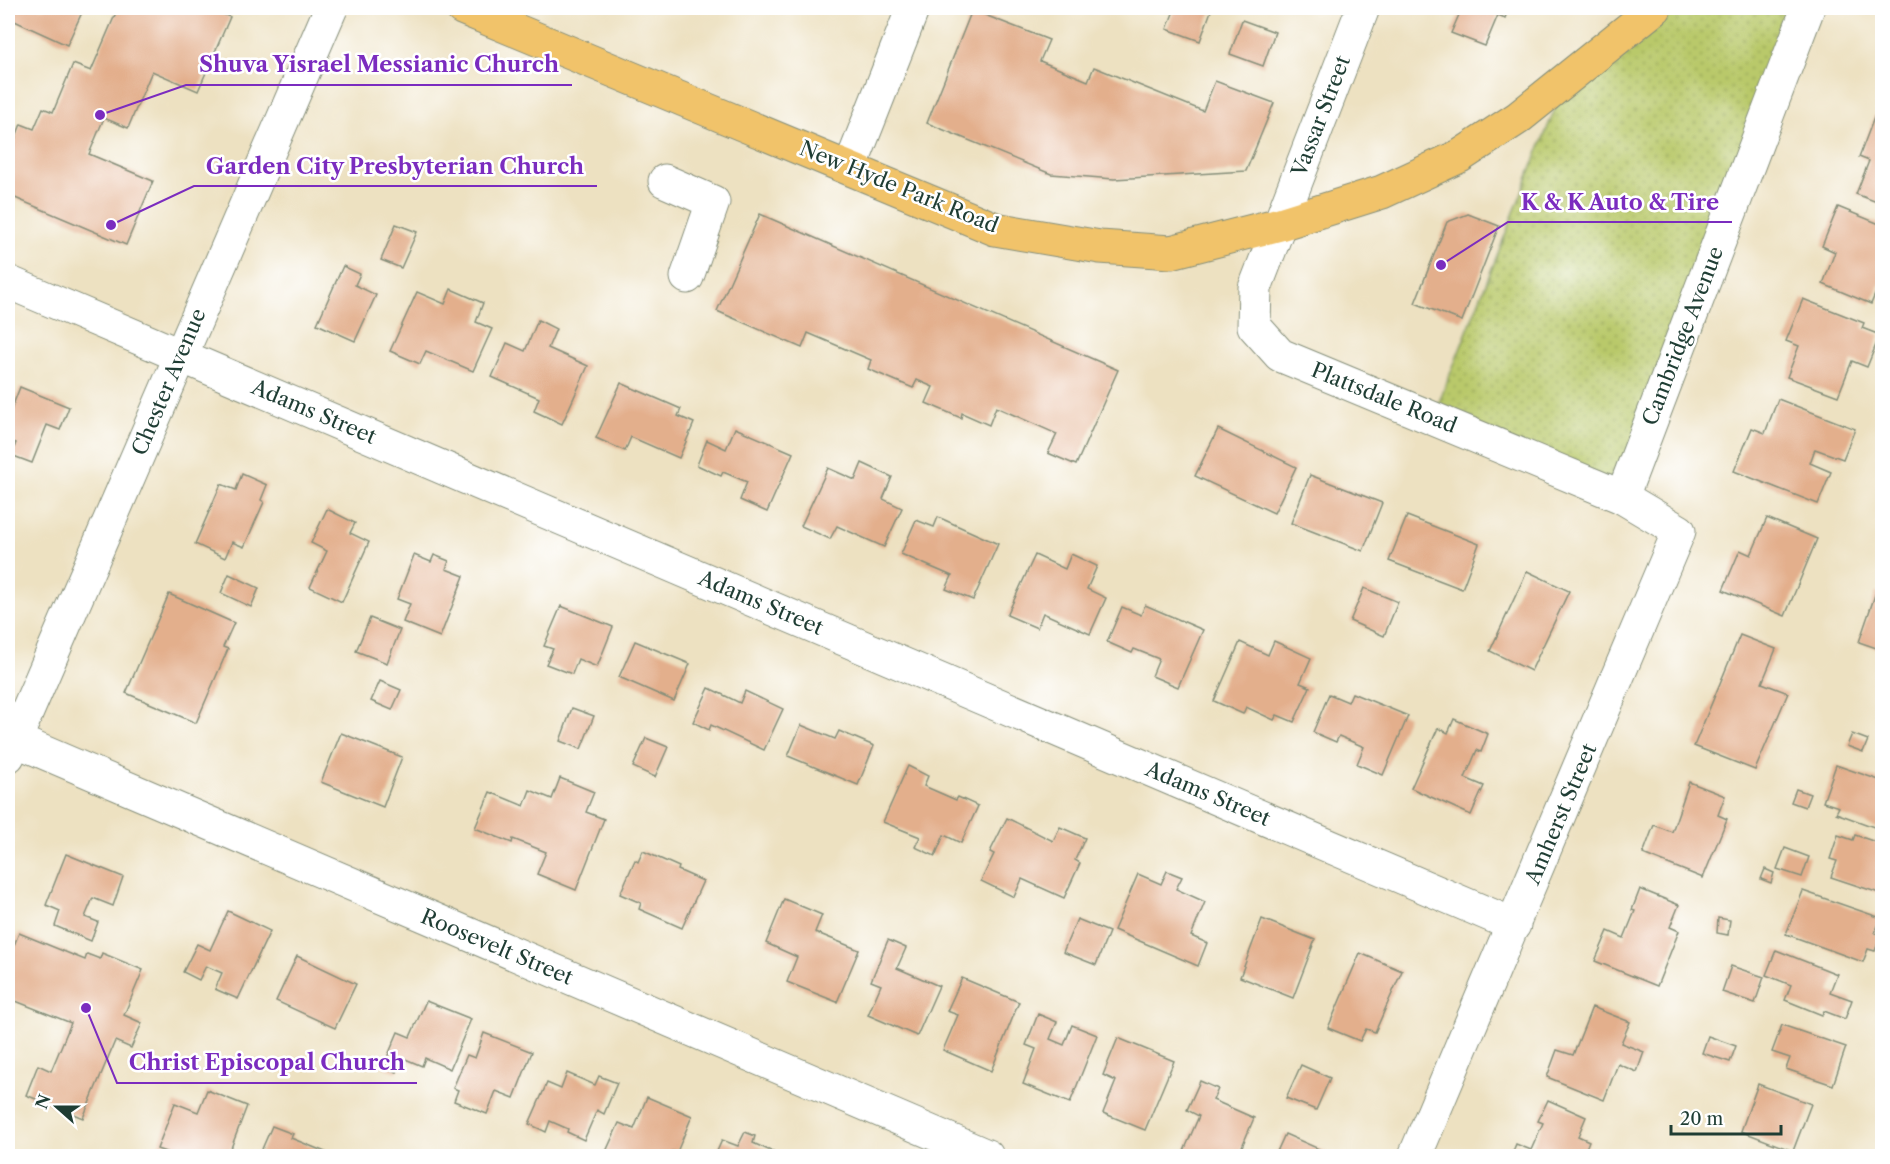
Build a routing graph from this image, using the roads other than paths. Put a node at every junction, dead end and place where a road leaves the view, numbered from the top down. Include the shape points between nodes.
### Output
1 (331, 8) edge
2 (462, 8) edge
3 (913, 8) edge
4 (1363, 8) edge
5 (1655, 8) edge
6 (1808, 8) edge
7 (850, 168) junction
8 (665, 181) dead end
9 (1280, 224) junction
10 (687, 277) dead end
11 (8, 282) edge
12 (180, 355) junction
13 (1622, 497) junction
14 (10, 744) edge
15 (1514, 925) junction
16 (987, 1156) edge
17 (1415, 1156) edge

1 - 12 street, Chester Avenue
2 - 7 main road, New Hyde Park Road
3 - 7 street
4 - 9 street, Vassar Street
5 - 9 main road, New Hyde Park Road via 1518,118 1460,156 1382,192
6 - 13 street, Cambridge Avenue
7 - 9 main road, New Hyde Park Road via 995,229 1100,248 1171,252
8 - 10 street via 713,202
9 - 13 street, Plattsdale Road via 1255,288 1254,326 1280,355
11 - 12 street, Adams Street
12 - 14 street, Chester Avenue
12 - 15 street, Adams Street
13 - 15 street, Amherst Street via 1679,531
14 - 16 street, Roosevelt Street
15 - 17 street, Amherst Street

